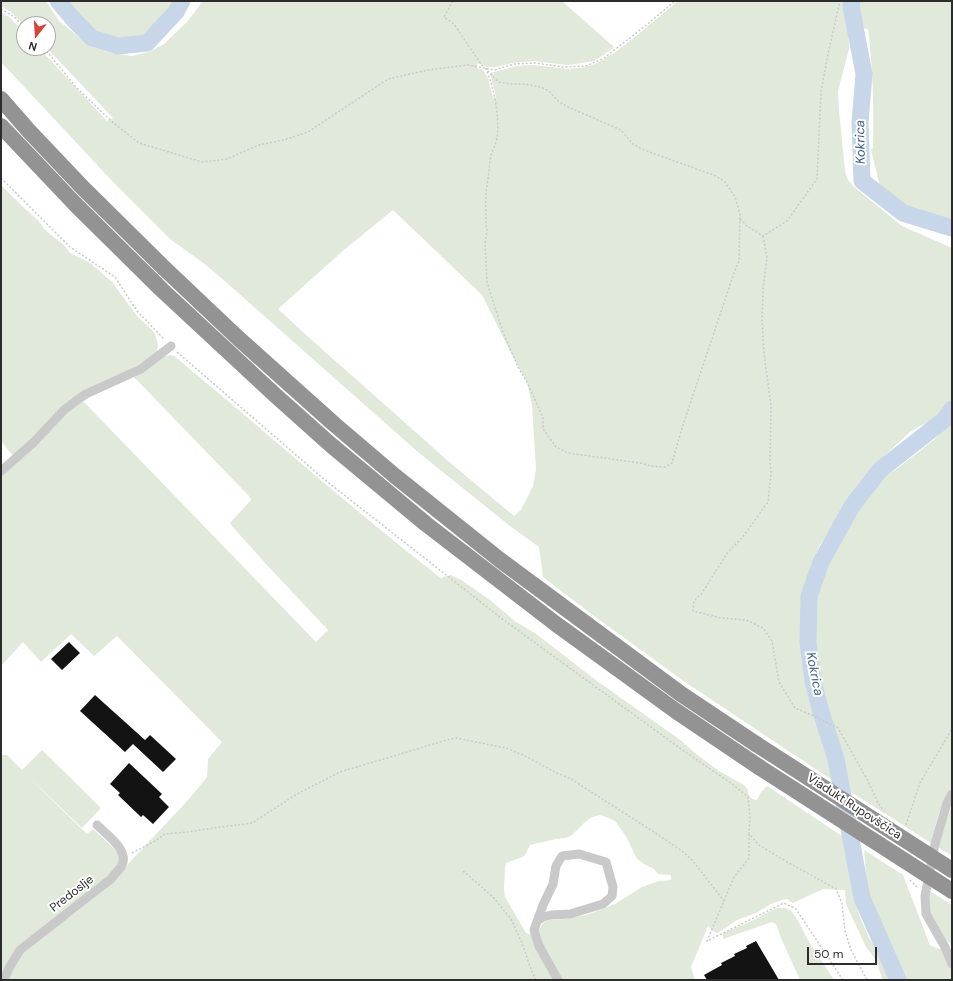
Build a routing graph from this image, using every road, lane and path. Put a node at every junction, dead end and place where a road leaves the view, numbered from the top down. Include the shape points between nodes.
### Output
1 (453, 1) edge
2 (675, 1) edge
3 (840, 1) edge
4 (1, 10) edge
5 (16, 19) edge
6 (51, 56) edge
7 (483, 67) junction
8 (486, 68) junction
9 (1, 100) edge
10 (1, 126) edge
11 (1, 178) edge
12 (740, 219) junction
13 (763, 236) junction
14 (171, 346) junction
15 (1, 471) edge
16 (952, 728) edge
17 (952, 794) edge
18 (888, 816) dead end
19 (97, 826) dead end
20 (904, 829) dead end
21 (749, 834) junction
22 (123, 857) junction
23 (952, 870) edge
24 (463, 871) dead end
25 (910, 879) dead end
26 (952, 891) edge
27 (925, 896) junction
28 (724, 901) junction
29 (537, 921) junction
30 (952, 964) edge
31 (4, 980) edge
32 (536, 980) edge
33 (558, 980) edge
34 (843, 980) edge
35 (867, 980) edge

1 - 7 path via 444,17 454,24
2 - 8 path via 604,58 586,66 564,67 535,63 514,64 495,70
3 - 13 path via 821,91 817,179 787,221
4 - 5 path
6 - 7 path via 76,87 110,120 139,143 202,162 227,158 259,145 308,132 388,79 428,70 468,65
7 - 8 path
8 - 12 path via 498,82 541,87 568,107 622,130 633,144 644,150 716,176 724,181 735,197
8 - 12 path via 496,108 497,129 487,188 487,282 503,332 543,418 544,429 556,447 568,453 651,466 664,467 672,463 739,261
9 - 23 highway, Viadukt Rupovščica, bridge via 83,188 164,268 238,338 395,476 500,560 681,694
10 - 26 highway, Viadukt Rupovščica, bridge via 76,205 257,378 426,524 556,624 676,711
11 - 14 path via 70,247 115,277 137,311
12 - 13 path
13 - 18 path via 767,257 762,320 771,406 771,474 768,502 742,538 728,552 702,594 694,600 694,611 721,618 746,620 763,628 772,641 779,682 795,708 838,728 878,803
14 - 15 street via 141,369 76,400
14 - 21 path via 324,480 501,618 748,797
16 - 20 path via 920,783
17 - 27 street via 935,844
19 - 22 street via 118,845
21 - 28 path via 749,858 734,877
21 - 35 path via 789,864 836,889 842,903 850,950
22 - 28 path via 165,834 252,823 297,794 340,772 456,738 506,748 571,780 682,851
22 - 31 street, Predoslje via 122,866 111,879 20,950
24 - 32 path via 493,898 511,919
25 - 27 path
27 - 30 street via 926,914
28 - 34 path via 707,941 784,903 796,909
29 - 29 street via 543,917 570,914 603,904 612,896 613,887 606,862 579,854 562,856 556,866 553,884
29 - 33 street via 534,930 539,946

